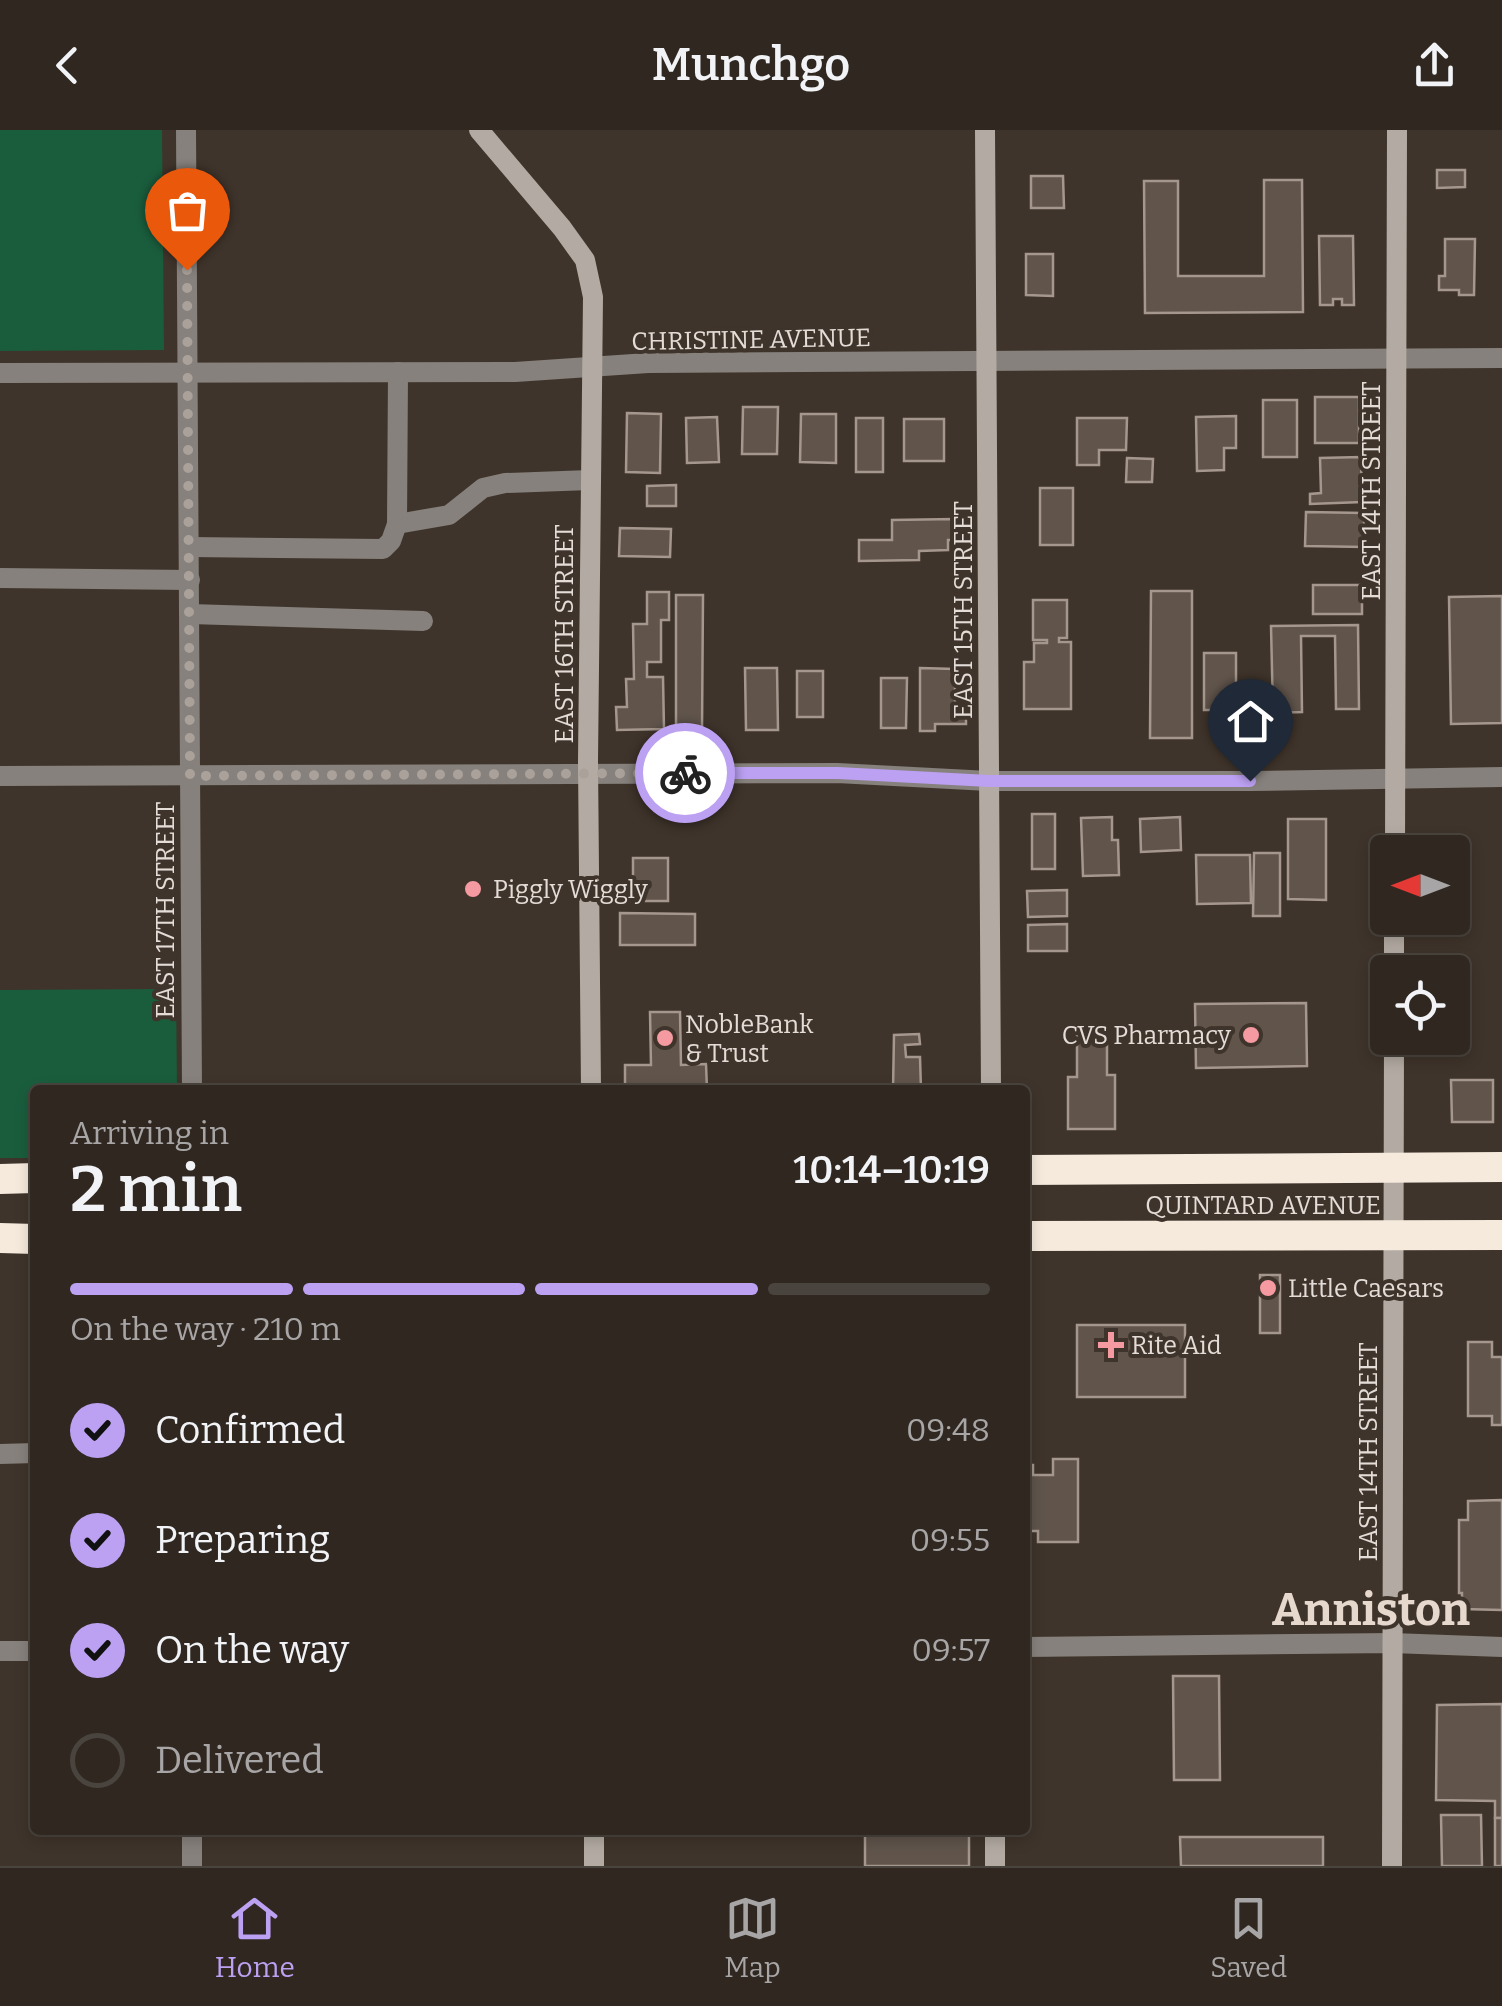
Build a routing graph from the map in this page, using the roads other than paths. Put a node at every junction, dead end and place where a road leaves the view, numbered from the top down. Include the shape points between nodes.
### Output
1 (186, 130) edge
2 (479, 130) edge
3 (985, 130) edge
4 (1397, 130) edge
5 (1502, 358) edge
6 (1396, 359) junction
7 (986, 360) junction
8 (590, 368) junction
9 (398, 372) junction
10 (0, 374) edge
11 (188, 374) junction
12 (590, 480) junction
13 (397, 524) junction
14 (190, 547) junction
15 (0, 578) edge
16 (190, 580) junction
17 (190, 614) junction
18 (423, 622) dead end
19 (588, 773) junction
20 (0, 776) edge
21 (190, 776) junction
22 (1502, 776) edge
23 (1395, 778) junction
24 (989, 781) junction
25 (1394, 835) edge
26 (1394, 1055) edge
27 (192, 1085) edge
28 (591, 1085) edge
29 (991, 1085) edge
30 (1394, 1166) junction
31 (1502, 1166) edge
32 (1030, 1170) edge
33 (0, 1178) edge
34 (30, 1178) edge
35 (1394, 1235) junction
36 (1502, 1235) edge
37 (1030, 1236) edge
38 (0, 1238) edge
39 (30, 1239) edge
40 (0, 1454) edge
41 (30, 1454) edge
42 (1392, 1643) junction
43 (1030, 1646) edge
44 (1502, 1647) edge
45 (0, 1651) edge
46 (30, 1651) edge
47 (192, 1835) edge
48 (594, 1835) edge
49 (995, 1835) edge
50 (192, 1866) edge
51 (594, 1866) edge
52 (996, 1866) edge
53 (1392, 1866) edge

1 - 11 street, EAST 17TH STREET
2 - 8 street, EAST 16TH STREET via 586,260 593,298
3 - 7 street, EAST 15TH STREET
4 - 6 street, EAST 14TH STREET
5 - 6 street, CHRISTINE AVENUE
6 - 7 street, CHRISTINE AVENUE
6 - 23 street, EAST 14TH STREET
7 - 8 street, CHRISTINE AVENUE
7 - 24 street, EAST 15TH STREET
8 - 9 street, CHRISTINE AVENUE
8 - 12 street, EAST 16TH STREET
9 - 11 street, CHRISTINE AVENUE
9 - 13 street
10 - 11 street, CHRISTINE AVENUE
11 - 14 street, EAST 17TH STREET
12 - 13 street via 483,488 449,515
12 - 19 street, EAST 16TH STREET
13 - 14 street via 383,549
14 - 16 street, EAST 17TH STREET
15 - 16 street
16 - 17 street, EAST 17TH STREET
17 - 18 street
17 - 21 street, EAST 17TH STREET
19 - 21 street
19 - 24 street
19 - 28 street, EAST 16TH STREET
20 - 21 street
21 - 27 street, EAST 17TH STREET
22 - 23 street
23 - 24 street
23 - 25 street, EAST 14TH STREET
24 - 29 street, EAST 15TH STREET
26 - 30 street, EAST 14TH STREET
30 - 31 highway, QUINTARD AVENUE
30 - 32 highway, QUINTARD AVENUE
30 - 35 street, EAST 14TH STREET
33 - 34 highway
35 - 36 highway, QUINTARD AVENUE
35 - 37 highway, QUINTARD AVENUE
35 - 42 street, EAST 14TH STREET
38 - 39 highway
40 - 41 street
42 - 43 street
42 - 44 street
42 - 53 street, EAST 14TH STREET
45 - 46 street
47 - 50 street
48 - 51 street
49 - 52 street

